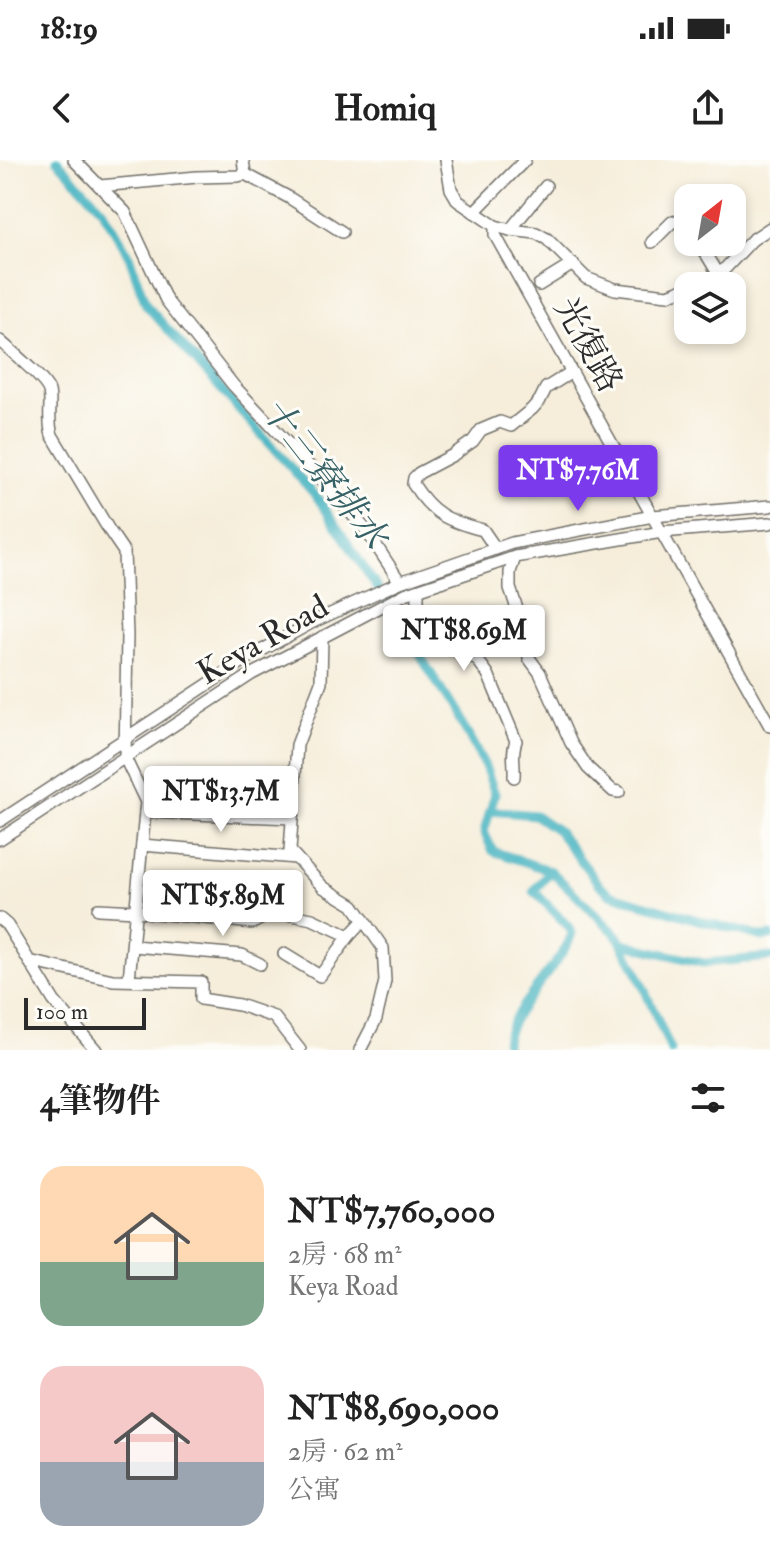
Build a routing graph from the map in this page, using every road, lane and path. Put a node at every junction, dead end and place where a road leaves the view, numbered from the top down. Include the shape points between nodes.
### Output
1 (74, 160) edge
2 (243, 160) edge
3 (446, 160) edge
4 (525, 160) edge
5 (245, 174) junction
6 (100, 186) junction
7 (546, 186) dead end
8 (474, 212) junction
9 (674, 222) edge
10 (495, 226) junction
11 (770, 228) edge
12 (510, 230) junction
13 (342, 232) dead end
14 (652, 242) dead end
15 (573, 264) junction
16 (722, 272) edge
17 (539, 285) dead end
18 (674, 293) edge
19 (0, 341) edge
20 (570, 373) junction
21 (770, 506) edge
22 (653, 516) junction
23 (770, 523) edge
24 (662, 532) junction
25 (496, 549) junction
26 (515, 557) junction
27 (408, 589) junction
28 (322, 637) junction
29 (770, 726) edge
30 (126, 739) junction
31 (125, 758) junction
32 (514, 777) dead end
33 (619, 792) dead end
34 (145, 812) junction
35 (292, 818) junction
36 (0, 821) edge
37 (0, 839) edge
38 (142, 845) junction
39 (296, 858) junction
40 (98, 909) dead end
41 (136, 911) junction
42 (0, 919) edge
43 (364, 920) junction
44 (349, 936) junction
45 (133, 946) junction
46 (284, 954) dead end
47 (29, 961) junction
48 (260, 964) dead end
49 (129, 979) junction
50 (96, 1050) edge
51 (300, 1050) edge
52 (360, 1050) edge

1 - 6 street
2 - 5 street
3 - 8 street via 451,189
4 - 8 street
5 - 6 street
5 - 13 street
6 - 27 street via 125,212 166,300 233,385 366,530
7 - 12 street
8 - 10 street
9 - 14 street
10 - 12 street
10 - 20 street, 光復路 via 495,235
11 - 16 street
12 - 15 street via 536,233
15 - 17 street
15 - 18 street via 586,278 615,289
19 - 30 street via 49,389 52,435 124,552
20 - 22 street, 光復路
20 - 25 street via 546,388 511,426 490,425 414,478 426,505 455,523 483,530
21 - 22 street, Keya Road
22 - 24 street, 光復路
22 - 25 street, Keya Road
23 - 24 street, Keya Road
24 - 26 street, Keya Road
24 - 29 street, 光復路
25 - 27 street, Keya Road
26 - 27 street, Keya Road
26 - 33 street via 510,588 529,658 571,743 588,768
27 - 28 street, Keya Road
27 - 30 street, Keya Road via 375,593 313,622
27 - 32 street via 430,629 464,649 488,674 516,741
28 - 31 street, Keya Road via 252,674
28 - 35 street via 321,682 297,745
30 - 31 street
30 - 36 street, Keya Road
31 - 34 street via 146,802
31 - 37 street, Keya Road
34 - 35 street
34 - 38 street
35 - 39 street via 290,851
38 - 39 street
38 - 41 street
39 - 43 street
40 - 41 street
41 - 44 street via 253,923 277,912 312,919
41 - 45 street
42 - 47 street
43 - 44 street
43 - 52 street via 383,948 385,981 376,1019
44 - 46 street via 320,976
45 - 48 street via 242,955
45 - 49 street
47 - 49 street
47 - 50 street via 54,1001
49 - 51 street via 201,982 201,999 274,1017

